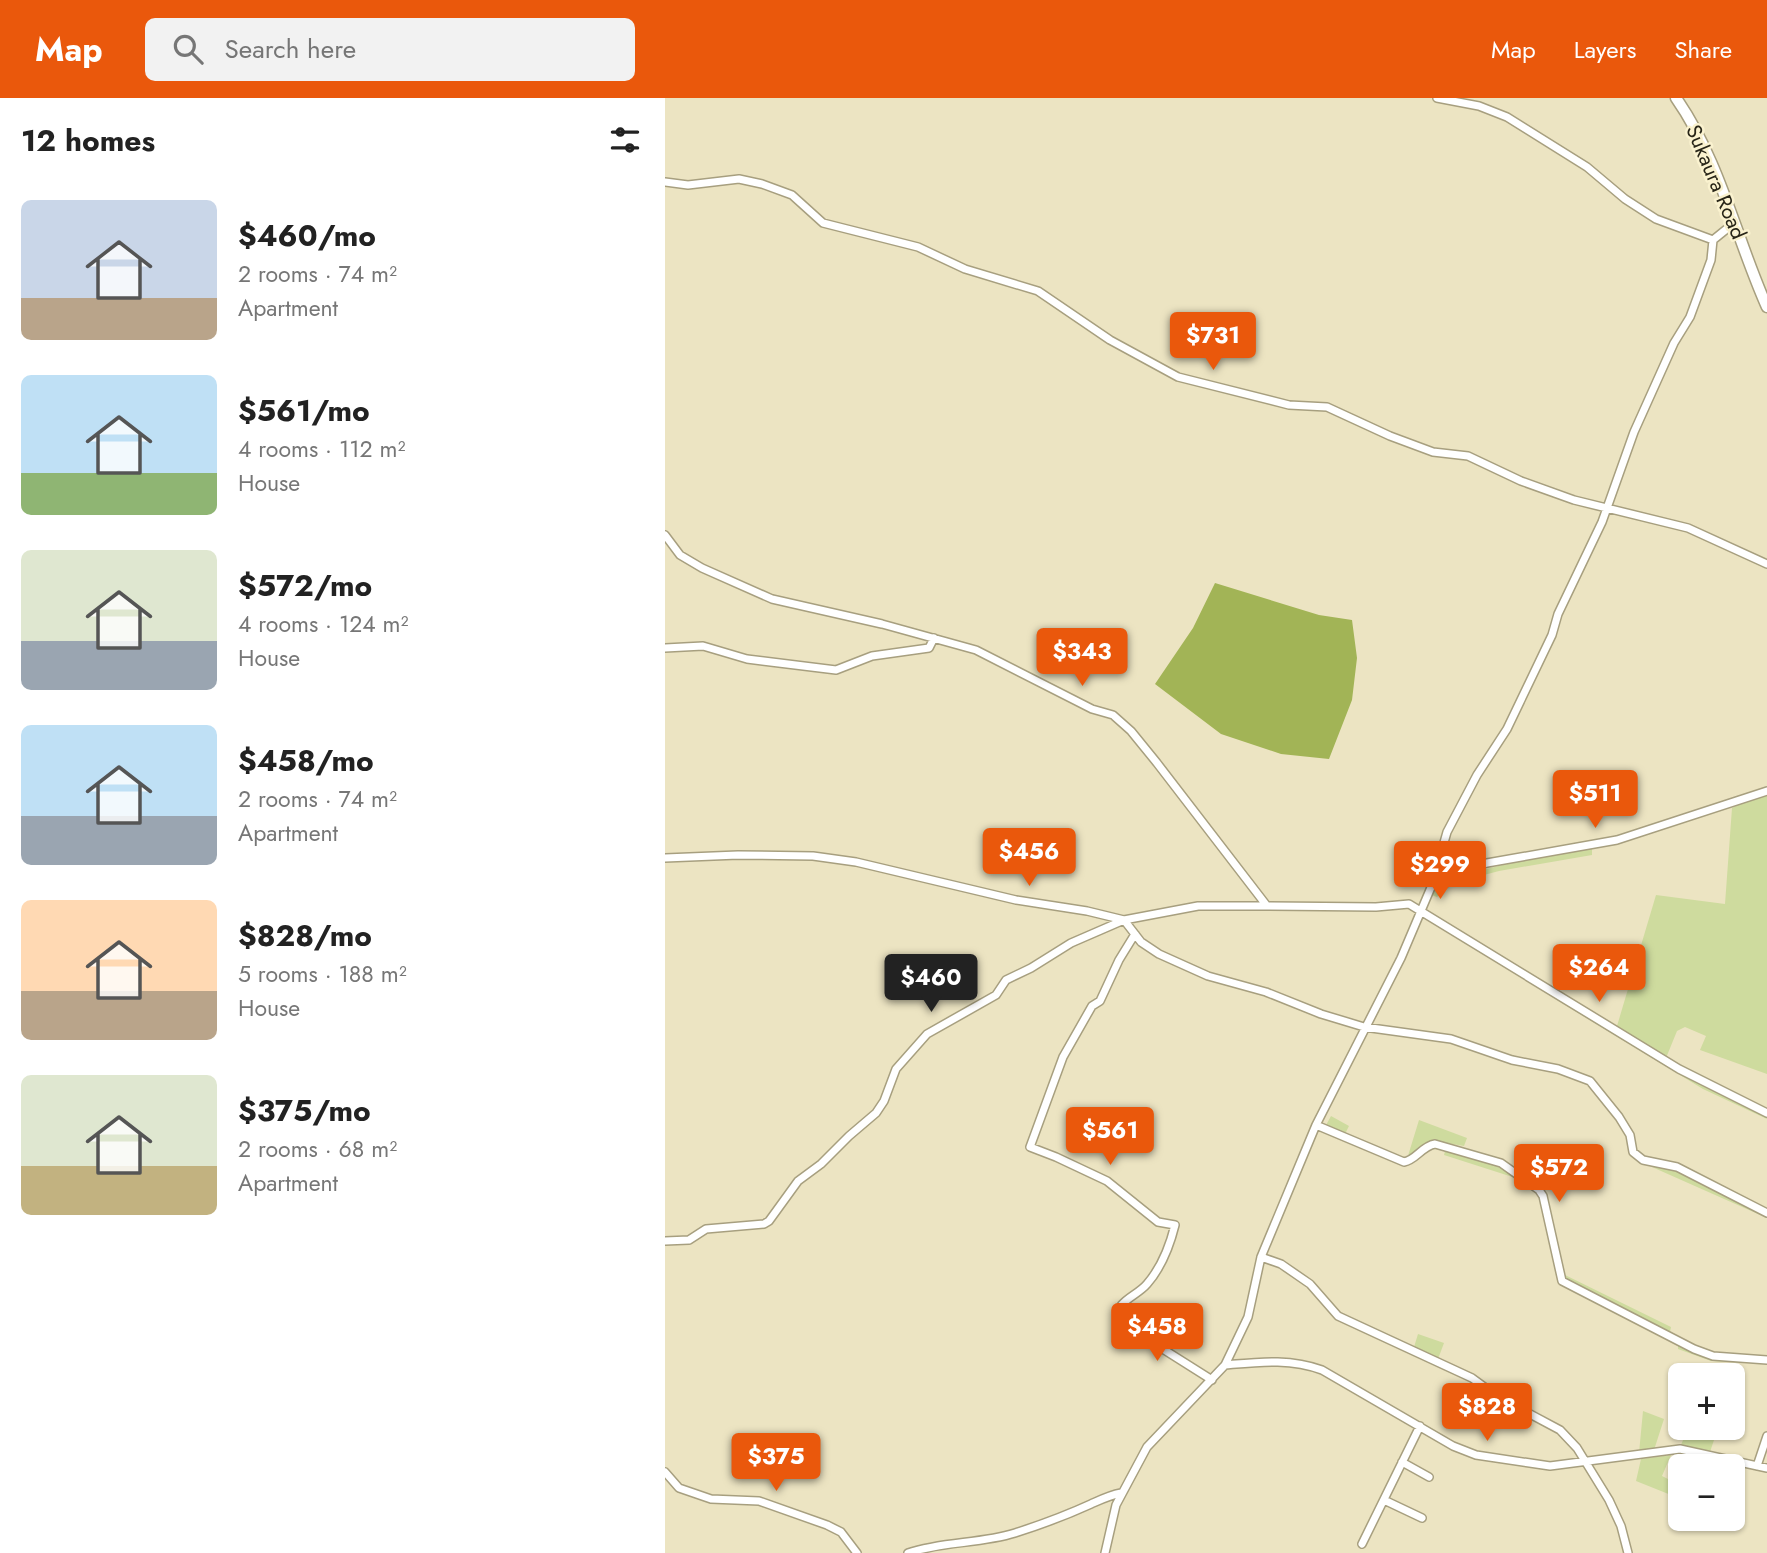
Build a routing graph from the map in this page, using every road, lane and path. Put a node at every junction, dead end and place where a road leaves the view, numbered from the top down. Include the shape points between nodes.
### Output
1 (1437, 98) edge
2 (1676, 98) edge
3 (665, 183) edge
4 (1734, 223) junction
5 (1713, 240) junction
6 (1767, 307) edge
7 (1607, 508) junction
8 (665, 535) edge
9 (1767, 564) edge
10 (934, 638) junction
11 (665, 648) edge
12 (1767, 791) edge
13 (665, 858) edge
14 (1432, 885) junction
15 (1267, 906) junction
16 (1421, 913) junction
17 (1125, 920) junction
18 (1135, 934) junction
19 (1364, 1027) junction
20 (1767, 1113) edge
21 (1316, 1125) junction
22 (1767, 1213) edge
23 (665, 1241) edge
24 (1261, 1257) junction
25 (1767, 1360) edge
26 (1225, 1366) junction
27 (1212, 1380) junction
28 (1420, 1426) junction
29 (1767, 1436) edge
30 (1402, 1462) junction
31 (1585, 1462) junction
32 (1757, 1466) junction
33 (1767, 1468) edge
34 (665, 1472) edge
35 (1429, 1476) dead end
36 (1121, 1493) junction
37 (1384, 1500) junction
38 (1422, 1517) dead end
39 (1362, 1544) dead end
40 (857, 1553) edge
41 (908, 1553) edge
42 (1105, 1553) edge
43 (1628, 1553) edge

1 - 5 street via 1507,117 1587,167 1656,219
2 - 4 street, Sukaura Road via 1693,122
3 - 7 street via 739,179 772,188 792,195 823,223 918,247 965,269 1038,291 1110,340 1178,377 1289,405 1327,407 1433,452 1468,456 1521,481
4 - 5 street
4 - 6 street, Sukaura Road
5 - 7 street via 1711,260 1690,317 1634,432
7 - 9 street via 1688,528
7 - 14 street via 1507,729 1442,842
8 - 10 street via 680,555 772,599
10 - 11 street via 929,648 872,656 836,670 747,659 703,646
10 - 15 street via 976,650 1092,709 1113,715 1157,763
12 - 14 street via 1616,840 1457,871
13 - 17 street via 813,856
14 - 16 street
15 - 16 street via 1409,904
15 - 17 street via 1198,906
16 - 19 street
16 - 20 street via 1679,1069
17 - 18 street
17 - 23 street via 1071,943 1006,980 996,995 980,1006 927,1034 896,1069 876,1113 798,1181 764,1224 706,1229 689,1240
18 - 19 street via 1159,954 1208,976
18 - 27 street via 1063,1058 1030,1147 1107,1181 1158,1222 1175,1225 1160,1263 1147,1284 1128,1298 1117,1320
19 - 21 street
19 - 22 street via 1451,1039 1590,1081 1619,1117 1630,1135 1633,1152 1643,1160 1677,1167
21 - 24 street
21 - 25 street via 1404,1162 1435,1144 1501,1163 1543,1196 1562,1281 1694,1349 1713,1356
24 - 26 street via 1248,1317
24 - 31 street via 1281,1264 1310,1284 1338,1315 1472,1378 1560,1430
26 - 27 street
26 - 28 street via 1275,1361 1307,1364
27 - 36 street via 1147,1447
28 - 30 street
28 - 31 street via 1476,1455 1550,1466
29 - 32 street
30 - 35 street
30 - 37 street
31 - 32 street via 1680,1449
31 - 43 street via 1609,1500
32 - 33 street
34 - 40 street via 680,1488 711,1499 759,1501 827,1525 841,1532
36 - 41 street via 1015,1533
36 - 42 street
37 - 38 street
37 - 39 street

